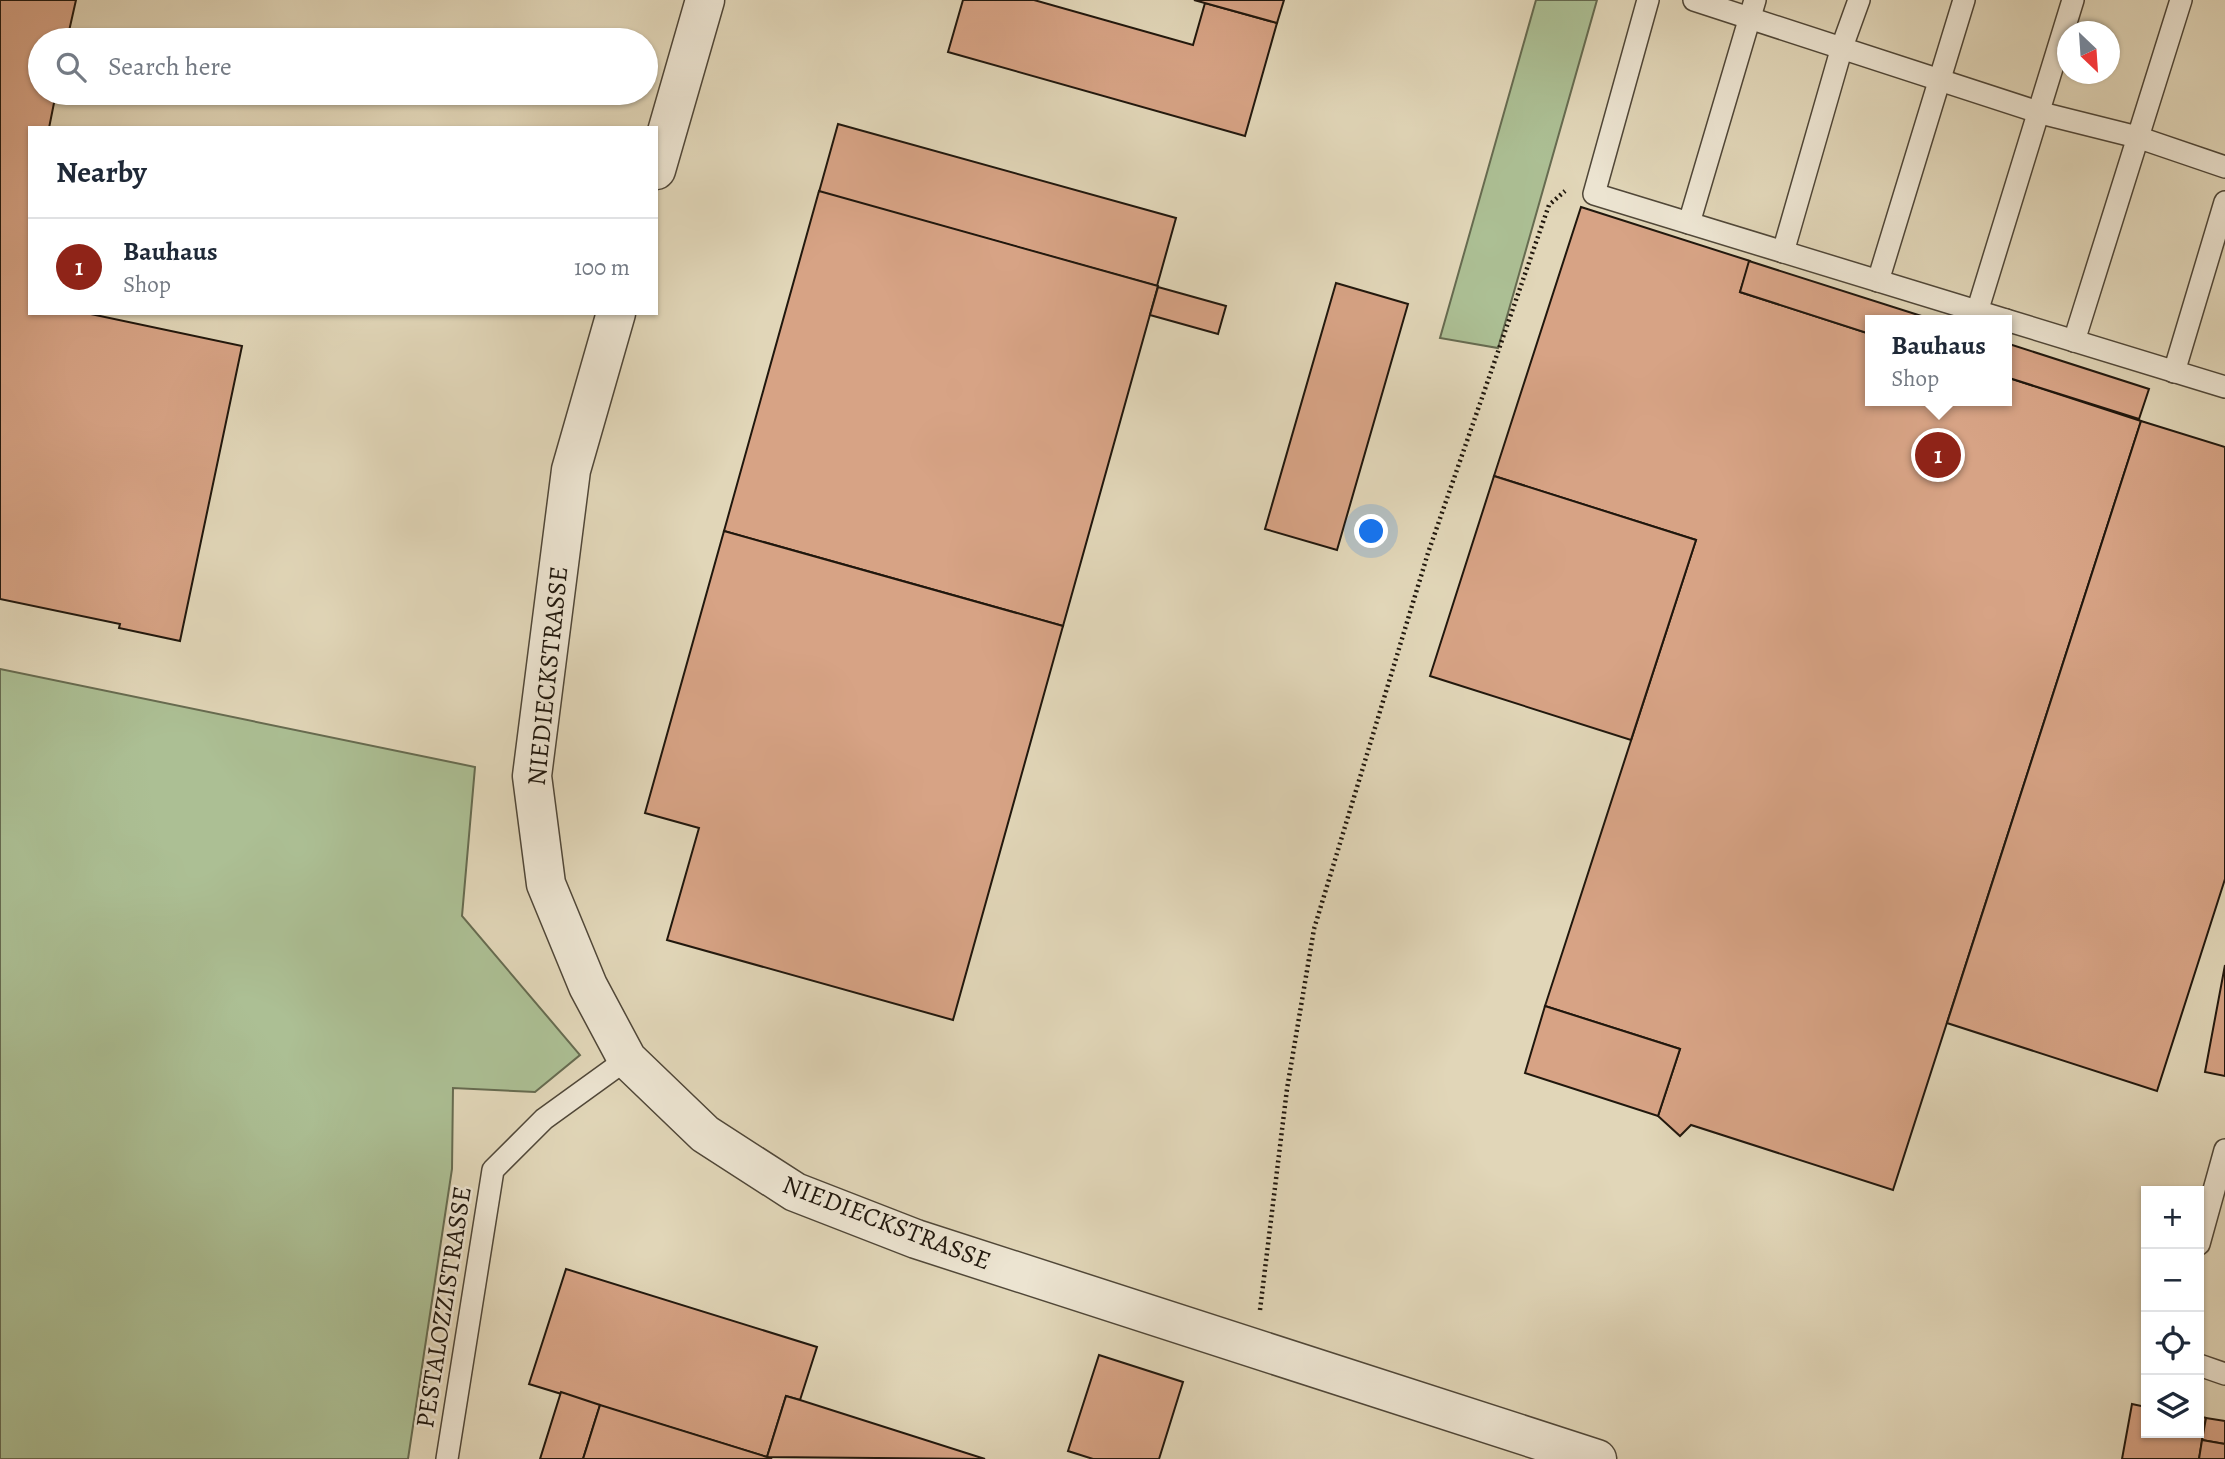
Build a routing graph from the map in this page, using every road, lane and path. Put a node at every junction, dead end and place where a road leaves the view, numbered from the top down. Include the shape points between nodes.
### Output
1 (705, 0) edge
2 (1648, 0) edge
3 (1694, 0) edge
4 (1859, 0) edge
5 (1964, 0) edge
6 (2073, 0) edge
7 (2181, 0) edge
8 (1752, 9) edge
9 (1842, 47) junction
10 (1939, 78) junction
11 (2041, 113) junction
12 (2137, 137) junction
13 (658, 163) edge
14 (2225, 167) edge
15 (1594, 194) junction
16 (2225, 202) edge
17 (1689, 223) junction
18 (1783, 252) junction
19 (1878, 281) junction
20 (1978, 312) junction
21 (615, 315) edge
22 (1988, 315) edge
23 (2012, 322) edge
24 (2074, 341) junction
25 (2174, 372) junction
26 (2225, 387) edge
27 (628, 1059) junction
28 (2225, 1150) edge
29 (2204, 1226) edge
30 (1255, 1349) junction
31 (2204, 1368) edge
32 (2225, 1374) edge
33 (447, 1459) edge
34 (1597, 1459) edge

1 - 13 street
2 - 15 lane
3 - 8 lane
4 - 9 lane
5 - 10 lane
6 - 11 lane
7 - 12 lane
8 - 9 lane
8 - 17 lane
9 - 10 lane
9 - 18 lane
10 - 11 lane
10 - 19 lane
11 - 12 lane
11 - 20 lane
12 - 14 lane
12 - 24 lane
15 - 17 lane
15 - 30 path via 1570,187 1549,205 1429,552 1314,929 1287,1089
16 - 25 lane
17 - 18 lane
18 - 19 lane
19 - 20 lane
20 - 22 lane
21 - 27 street, NIEDIECKSTRASSE via 571,470 532,776 546,884 588,986
23 - 24 lane
24 - 25 lane
25 - 26 lane
27 - 30 street, NIEDIECKSTRASSE via 705,1134 794,1192 916,1240
27 - 33 lane, PESTALOZZISTRASSE via 544,1119 494,1170
28 - 29 lane
30 - 34 street, NIEDIECKSTRASSE
31 - 32 lane

